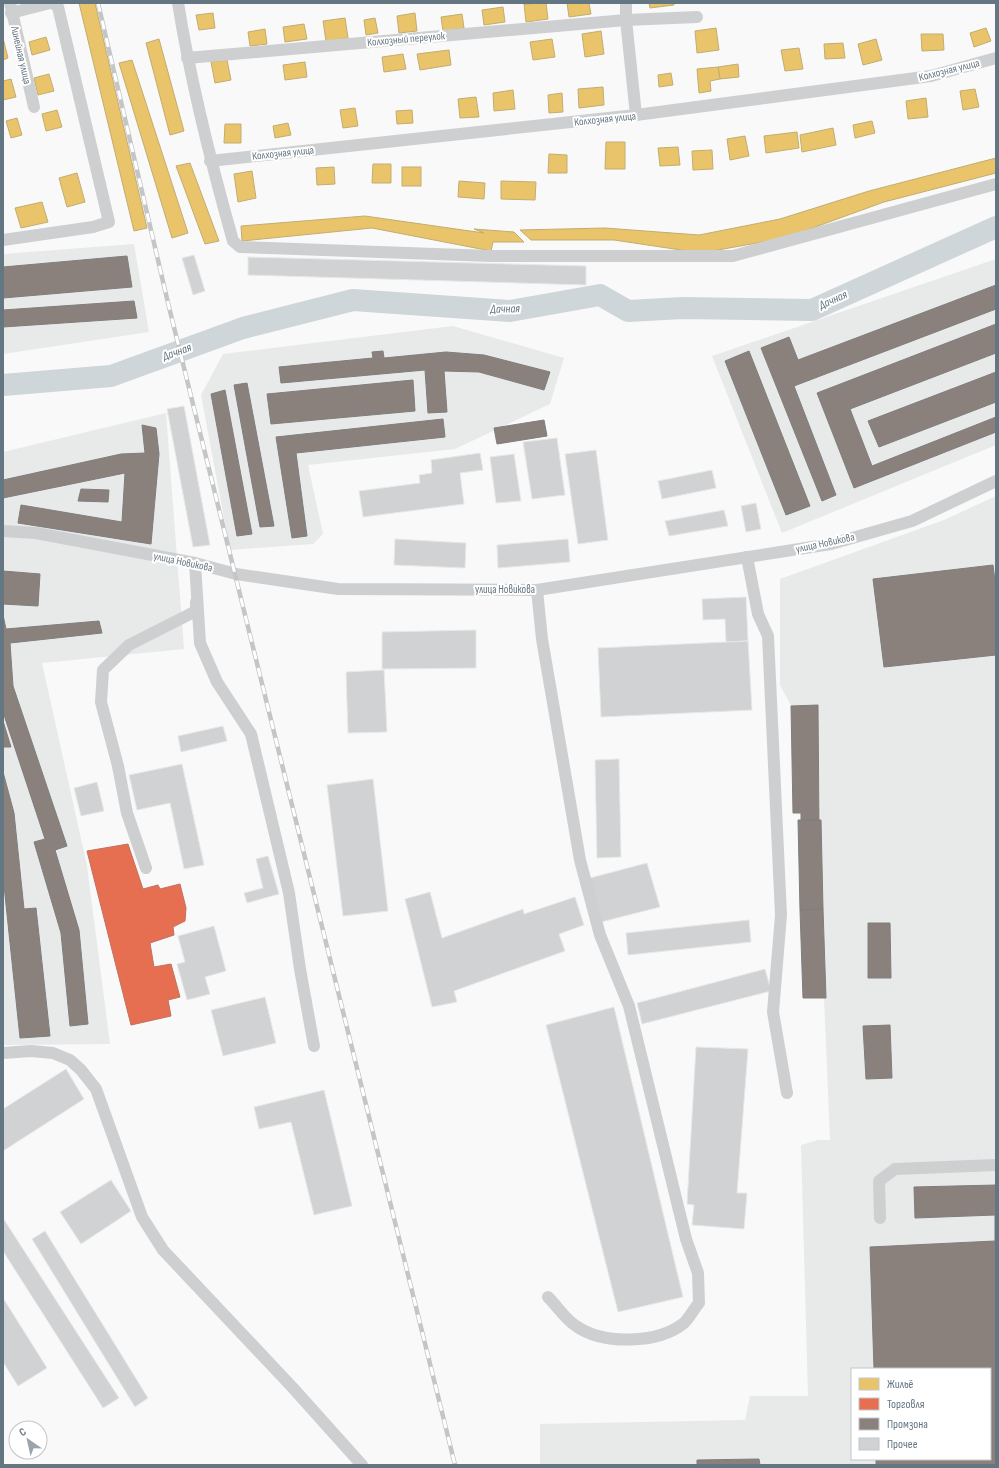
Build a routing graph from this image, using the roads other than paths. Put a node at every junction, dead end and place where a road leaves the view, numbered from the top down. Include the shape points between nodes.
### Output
1 (51, 3) edge
2 (178, 3) edge
3 (626, 3) edge
4 (10, 8) edge
5 (697, 16) dead end
6 (626, 20) junction
7 (187, 58) junction
8 (996, 58) edge
9 (34, 107) dead end
10 (636, 115) junction
11 (210, 161) junction
12 (996, 184) edge
13 (3, 240) edge
14 (996, 481) edge
15 (3, 531) edge
16 (747, 557) junction
17 (195, 563) junction
18 (537, 590) junction
19 (146, 868) dead end
20 (314, 1046) dead end
21 (3, 1053) edge
22 (787, 1093) dead end
23 (996, 1165) edge
24 (880, 1218) dead end
25 (548, 1297) dead end
26 (362, 1465) edge

1 - 4 street
1 - 13 street via 58,7 109,222 93,227
2 - 7 street
3 - 6 street
4 - 9 street, Линейная улица
5 - 6 street, Колхозный переулок
6 - 7 street, Колхозный переулок
6 - 10 street
7 - 11 street
8 - 10 street, Колхозная улица via 931,76
10 - 11 street, Колхозная улица
11 - 12 street via 233,241 240,248 484,255 733,256
14 - 16 street, улица Новикова via 912,521 831,544
15 - 17 street, улица Новикова via 36,533
16 - 18 street, улица Новикова
16 - 22 street via 758,614 768,636 781,915 773,1012
17 - 18 street, улица Новикова via 236,574 338,589
17 - 19 street via 196,611 129,645 103,670 102,702 128,813
17 - 20 street via 200,643 217,682 251,734 289,893
18 - 25 street via 542,639 580,860 600,936 629,1006 686,1239 698,1273 699,1303 684,1322 667,1333 645,1339 600,1338 576,1326
21 - 26 street via 53,1053 70,1060 81,1070 96,1089 142,1217 163,1250
23 - 24 street via 895,1169 879,1181

